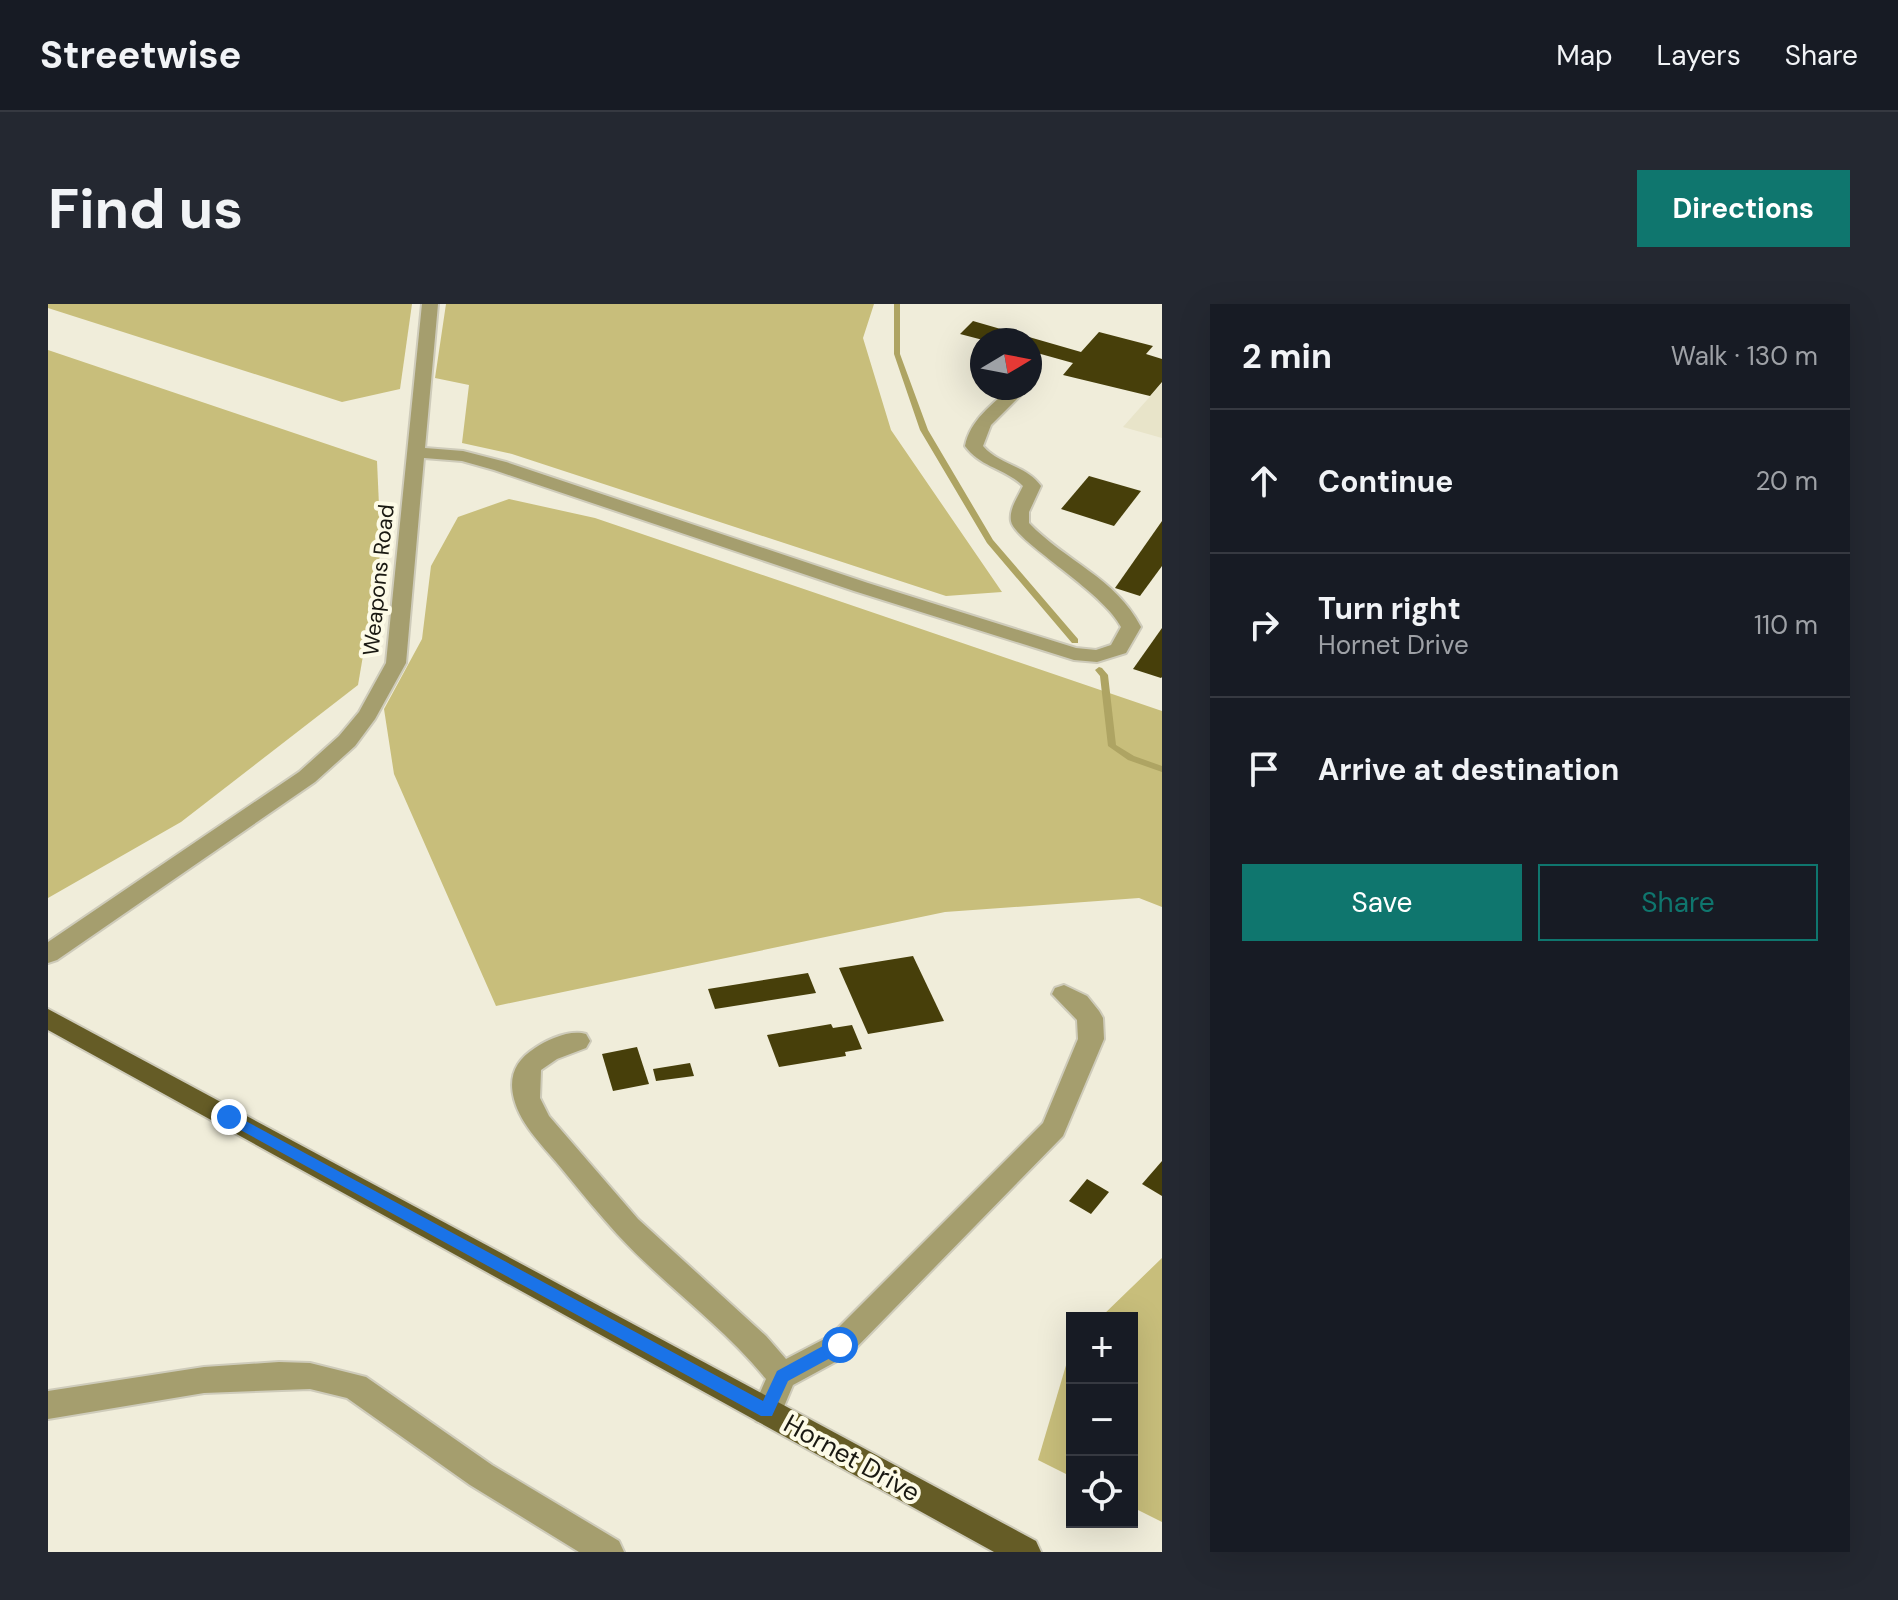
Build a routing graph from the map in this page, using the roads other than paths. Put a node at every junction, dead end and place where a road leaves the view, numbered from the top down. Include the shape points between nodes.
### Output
1 (430, 304) edge
2 (1008, 400) edge
3 (415, 452) junction
4 (48, 954) edge
5 (1064, 994) dead end
6 (48, 1018) edge
7 (577, 1041) dead end
8 (782, 1376) junction
9 (48, 1405) edge
10 (767, 1411) junction
11 (608, 1552) edge
12 (1025, 1552) edge

1 - 3 street, Weapons Road
2 - 3 street via 981,426 974,446 986,461 1027,478 1032,486 1020,524 1127,616 1131,627 1119,649 1097,656 1074,654 500,466
3 - 4 street, Weapons Road via 396,663 347,741 307,777
5 - 8 street via 1090,1018 1091,1039 1054,1129 840,1345
6 - 10 main road, Hornet Drive
7 - 8 street via 528,1065 527,1098 539,1123 628,1227 756,1345
8 - 10 street
9 - 11 street via 249,1377 310,1376 355,1387 481,1475
10 - 12 main road, Hornet Drive

